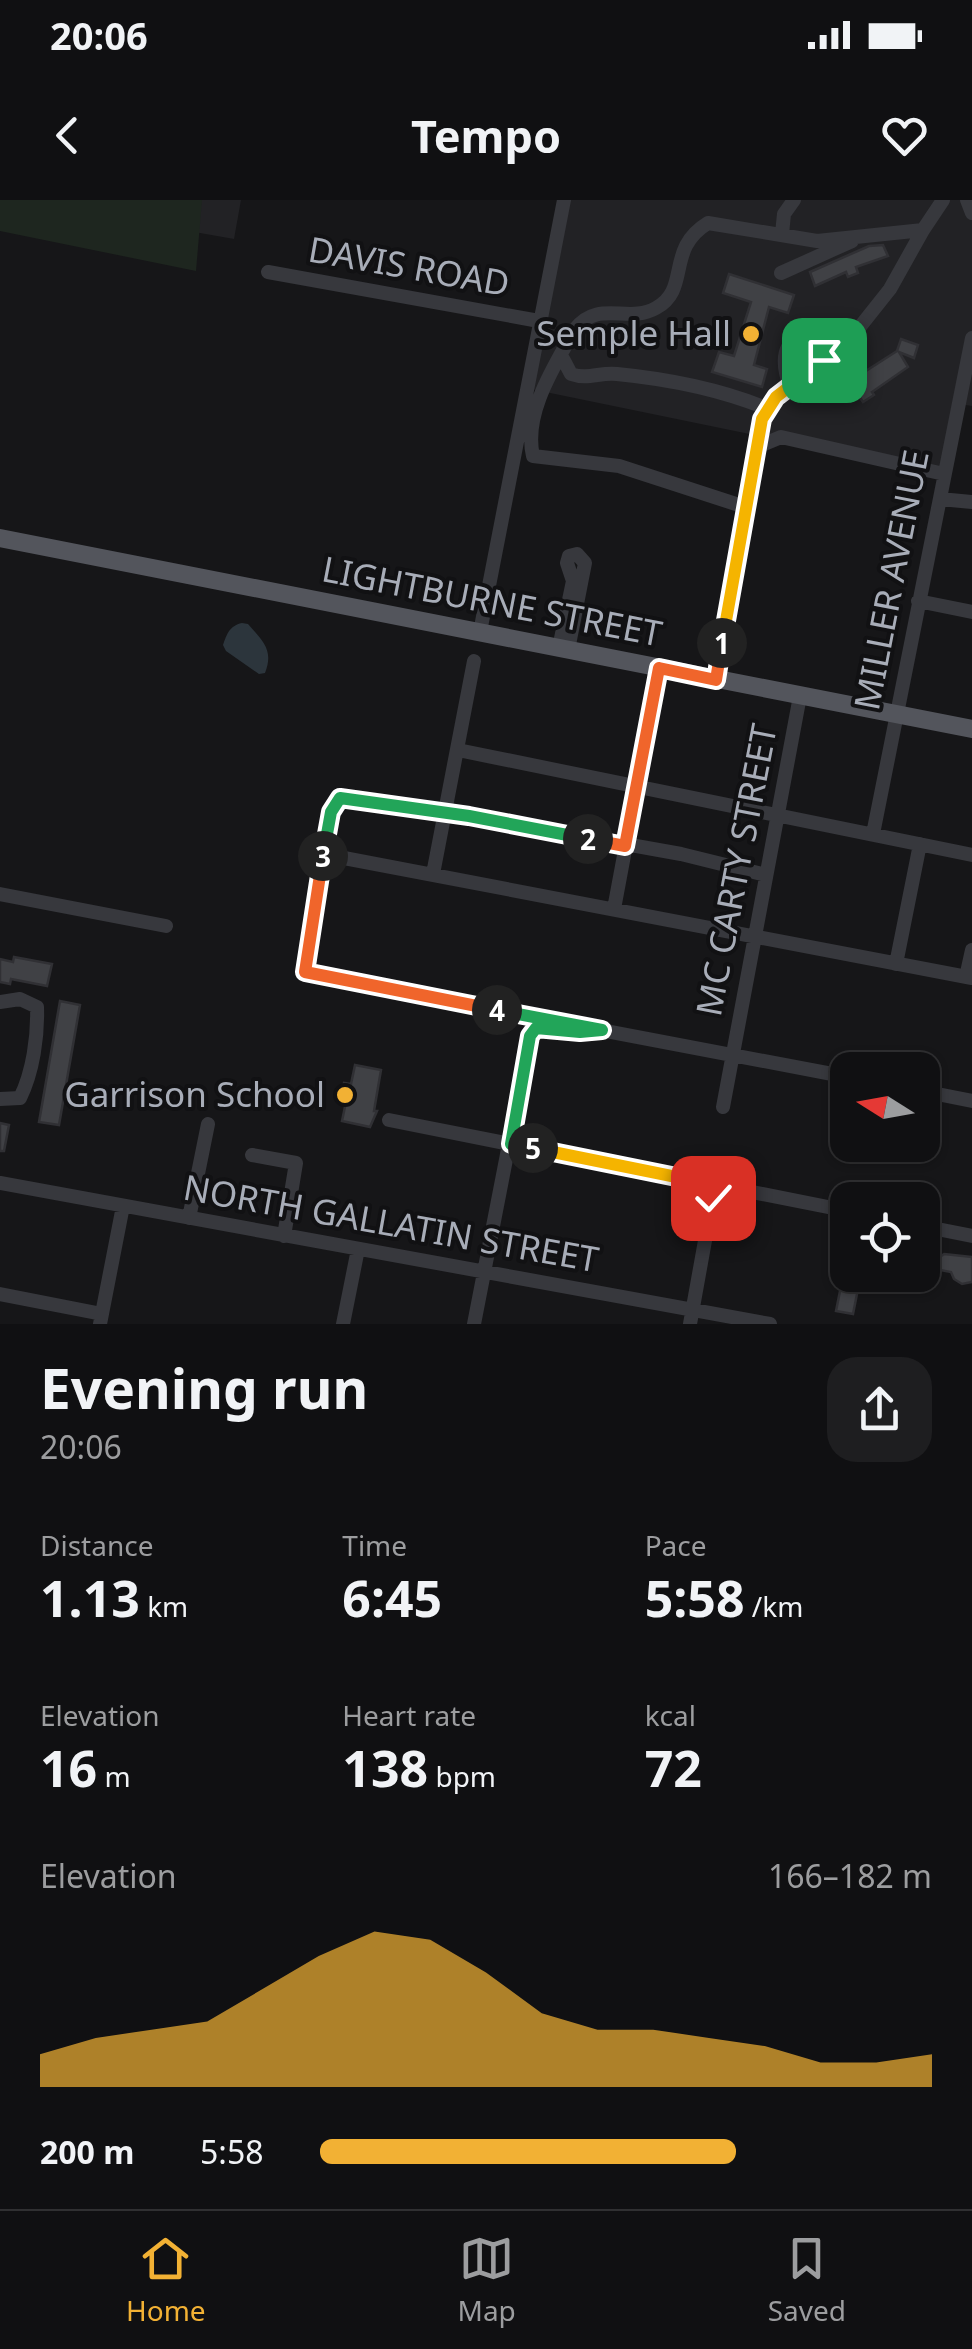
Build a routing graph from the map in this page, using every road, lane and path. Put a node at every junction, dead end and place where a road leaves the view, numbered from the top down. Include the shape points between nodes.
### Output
1 (564, 200) edge
2 (794, 200) edge
3 (943, 200) edge
4 (967, 200) edge
5 (972, 213) edge
6 (922, 230) junction
7 (782, 234) junction
8 (862, 236) junction
9 (268, 272) dead end
10 (781, 272) dead end
11 (539, 321) junction
12 (853, 335) junction
13 (972, 338) edge
14 (561, 355) junction
15 (790, 387) junction
16 (965, 405) edge
17 (766, 408) junction
18 (757, 447) junction
19 (944, 474) junction
20 (940, 499) junction
21 (972, 502) edge
22 (745, 507) junction
23 (0, 538) edge
24 (918, 601) junction
25 (972, 612) edge
26 (480, 632) junction
27 (564, 649) junction
28 (474, 661) dead end
29 (659, 668) junction
30 (716, 680) junction
31 (800, 696) junction
32 (896, 714) junction
33 (972, 729) edge
34 (458, 750) junction
35 (636, 786) junction
36 (445, 813) junction
37 (778, 815) junction
38 (873, 834) junction
39 (920, 844) junction
40 (625, 846) junction
41 (323, 854) junction
42 (972, 854) edge
43 (434, 874) junction
44 (766, 875) junction
45 (0, 894) edge
46 (614, 909) junction
47 (166, 926) dead end
48 (755, 936) junction
49 (972, 950) edge
50 (896, 964) junction
51 (969, 978) edge
52 (0, 1002) edge
53 (602, 1030) junction
54 (733, 1055) junction
55 (830, 1074) edge
56 (940, 1095) edge
57 (0, 1100) edge
58 (972, 1101) edge
59 (723, 1107) dead end
60 (389, 1120) dead end
61 (208, 1124) dead end
62 (511, 1144) junction
63 (252, 1155) dead end
64 (0, 1183) edge
65 (716, 1185) junction
66 (123, 1206) junction
67 (830, 1207) edge
68 (189, 1218) junction
69 (940, 1230) edge
70 (284, 1236) junction
71 (972, 1236) edge
72 (358, 1249) junction
73 (484, 1272) junction
74 (0, 1294) edge
75 (691, 1317) edge
76 (101, 1319) edge
77 (762, 1323) edge
78 (343, 1324) edge
79 (474, 1324) edge

1 - 11 street
2 - 7 street
3 - 6 street
4 - 5 street
6 - 8 street
6 - 12 street via 890,289
7 - 8 street via 817,241
7 - 14 street via 708,223 684,244 676,284 658,308 590,315
8 - 10 street
9 - 11 street, DAVIS ROAD
11 - 26 street
12 - 15 street
12 - 15 street via 800,335 788,352
13 - 16 street, MILLER AVENUE
14 - 17 street via 570,374 584,379 612,373 699,387
14 - 22 street via 535,416 532,456 656,475
15 - 17 street
16 - 19 street, MILLER AVENUE
17 - 18 street
18 - 19 street via 781,436
18 - 22 street
19 - 20 street, MILLER AVENUE
20 - 21 street
20 - 24 street, MILLER AVENUE
22 - 30 street
23 - 26 main road, LIGHTBURNE STREET
24 - 25 street
24 - 32 street, MILLER AVENUE
26 - 27 main road, LIGHTBURNE STREET
27 - 27 street via 585,563 577,554 566,563 573,581
27 - 29 main road, LIGHTBURNE STREET
28 - 34 street
29 - 30 main road, LIGHTBURNE STREET
29 - 35 street
30 - 31 main road, LIGHTBURNE STREET
31 - 32 main road, LIGHTBURNE STREET
31 - 37 street, MC CARTY STREET
32 - 33 main road, LIGHTBURNE STREET
32 - 38 street, MILLER AVENUE
34 - 35 street
34 - 36 street
35 - 37 street
35 - 40 street
36 - 40 street
36 - 41 street via 340,798
36 - 43 street
37 - 38 street
37 - 44 street, MC CARTY STREET
38 - 39 street
39 - 42 street
39 - 50 street
40 - 44 street
40 - 46 street
41 - 43 street
41 - 53 street via 305,972
43 - 46 street
44 - 48 street, MC CARTY STREET
45 - 47 street
46 - 48 street
48 - 50 street
48 - 54 street, MC CARTY STREET
49 - 51 street
50 - 51 street
52 - 57 street via 20,999 37,1006 37,1023 27,1084 20,1098
53 - 54 street
53 - 62 street via 536,1028
54 - 55 street
54 - 59 street, MC CARTY STREET
56 - 58 street
60 - 62 street
61 - 68 street
62 - 65 street
62 - 73 street
63 - 70 street via 296,1163
64 - 66 street, NORTH GALLATIN STREET
65 - 67 street
65 - 75 street
66 - 68 street, NORTH GALLATIN STREET
66 - 76 street
68 - 70 street, NORTH GALLATIN STREET
69 - 71 street
70 - 72 street, NORTH GALLATIN STREET
72 - 73 street, NORTH GALLATIN STREET
72 - 78 street
73 - 75 street, NORTH GALLATIN STREET
73 - 79 street
74 - 76 street
75 - 77 street, NORTH GALLATIN STREET

